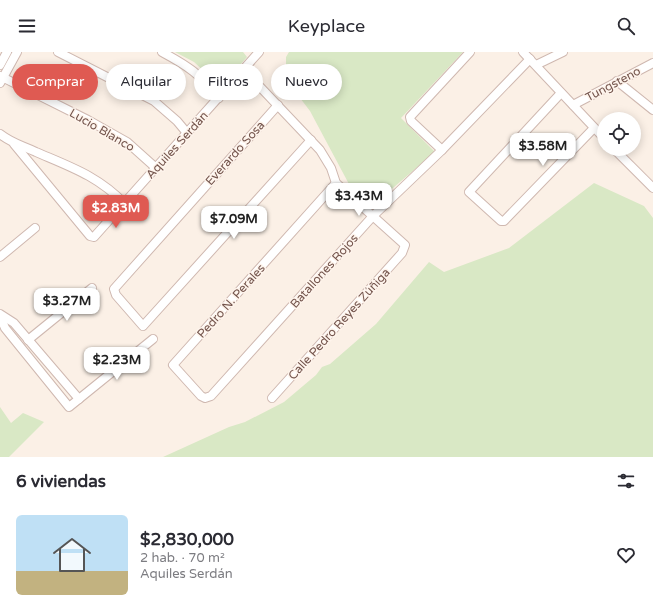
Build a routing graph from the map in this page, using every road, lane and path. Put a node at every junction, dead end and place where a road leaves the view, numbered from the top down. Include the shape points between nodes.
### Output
1 (7, 52) edge
2 (17, 52) edge
3 (58, 52) edge
4 (162, 52) edge
5 (259, 52) edge
6 (470, 52) edge
7 (523, 52) edge
8 (563, 52) edge
9 (530, 58) junction
10 (653, 63) edge
11 (0, 64) edge
12 (249, 64) edge
13 (536, 65) junction
14 (194, 71) edge
15 (1, 79) edge
16 (617, 81) junction
17 (263, 90) edge
18 (561, 93) junction
19 (217, 100) edge
20 (278, 105) junction
21 (573, 105) junction
22 (653, 110) edge
23 (594, 128) junction
24 (597, 131) edge
25 (187, 133) junction
26 (0, 134) edge
27 (311, 140) junction
28 (14, 144) junction
29 (442, 150) junction
30 (621, 156) edge
31 (156, 168) junction
32 (336, 183) junction
33 (653, 188) edge
34 (125, 204) junction
35 (373, 216) junction
36 (35, 228) dead end
37 (0, 257) edge
38 (92, 288) dead end
39 (0, 315) edge
40 (153, 339) dead end
41 (28, 340) junction
42 (205, 398) joint
43 (272, 398) dead end
44 (79, 399) junction

1 - 11 street
2 - 15 street
3 - 25 street via 154,102
4 - 14 street
5 - 12 street, Aquiles Serdán
6 - 29 street via 410,117 411,121
7 - 9 street
8 - 13 street
9 - 13 street
9 - 29 street, Batallones Rojos
10 - 16 street, Tungsteno
13 - 18 street
15 - 31 street, Lucio Blanco via 88,120 127,142
16 - 21 street, Tungsteno
16 - 22 street
17 - 20 street
18 - 21 street
18 - 23 street via 469,192 500,221 504,221
19 - 25 street, Aquiles Serdán
20 - 27 street
20 - 27 street, Everardo Sosa via 114,291 143,326
21 - 23 street
23 - 24 street
25 - 31 street, Aquiles Serdán
26 - 28 street
27 - 32 street via 328,161
28 - 34 street via 96,179
28 - 34 street, Aquiles Serdán via 90,236 94,237
29 - 35 street, Batallones Rojos
30 - 33 street
31 - 34 street, Aquiles Serdán
32 - 35 street
32 - 42 street, Pedro N. Perales via 174,364
35 - 42 street, Batallones Rojos via 211,396
35 - 43 street, Calle Pedro Reyes Zúñiga via 403,241 405,249
36 - 37 street
38 - 41 street
39 - 41 street via 14,323
39 - 44 street via 5,328 69,407
40 - 44 street
41 - 44 street

